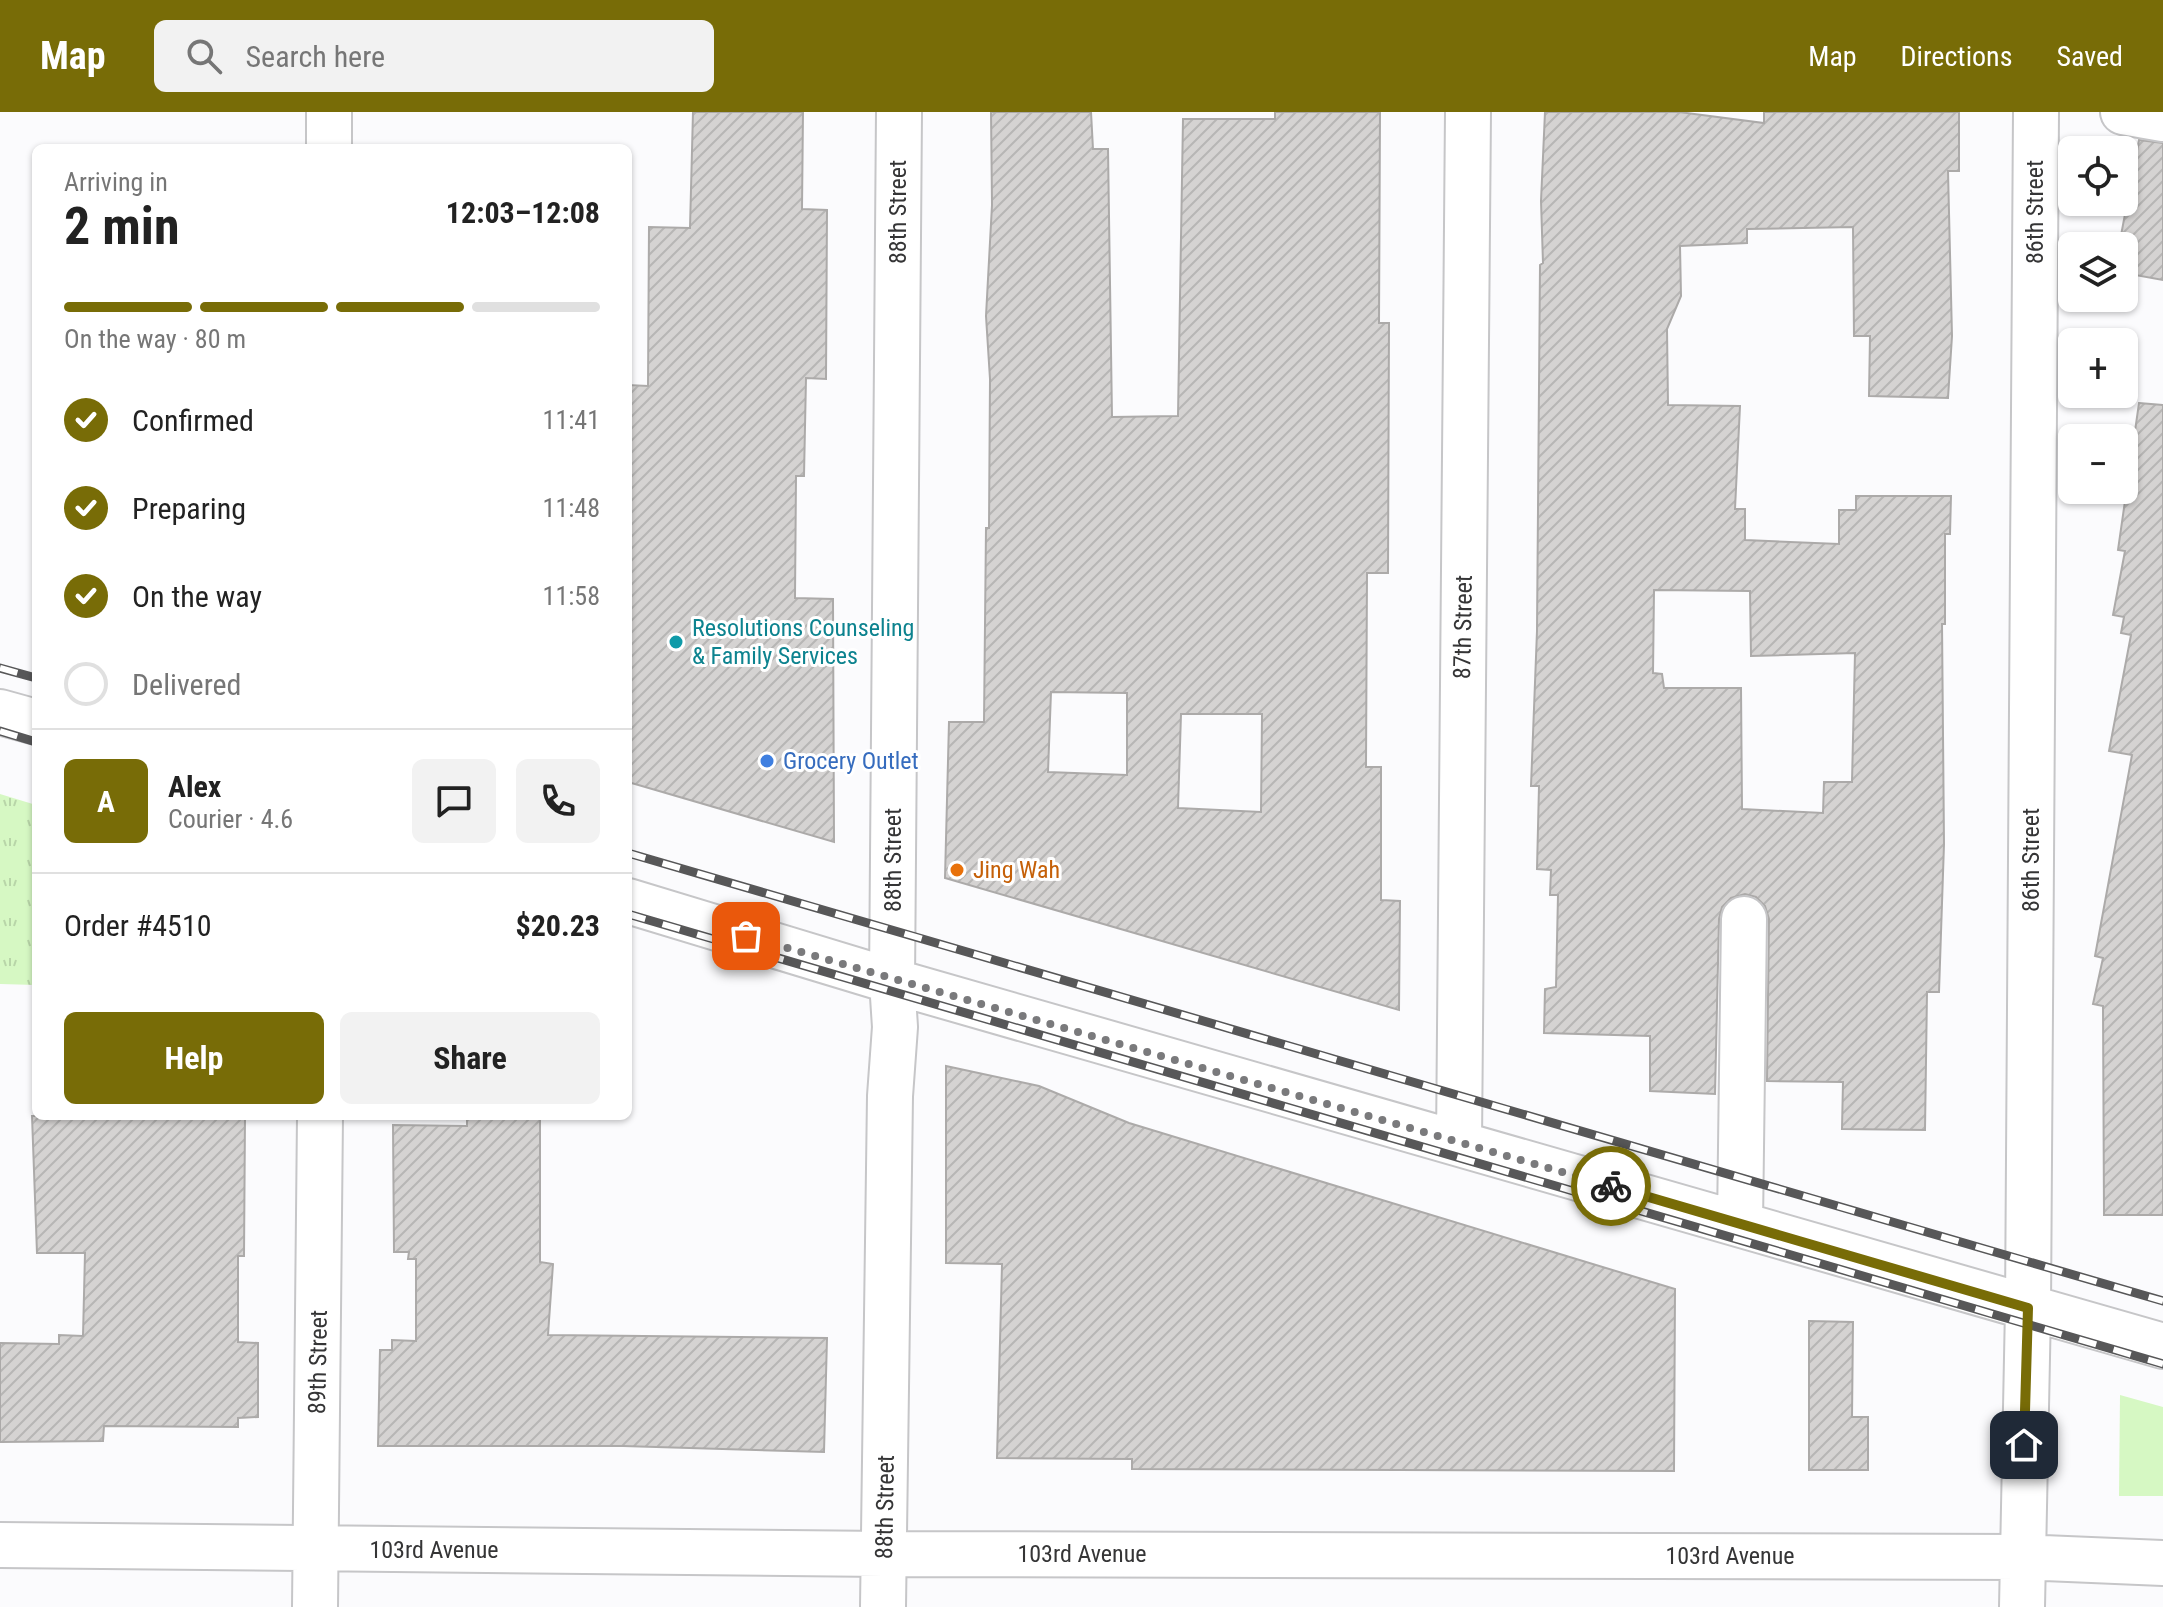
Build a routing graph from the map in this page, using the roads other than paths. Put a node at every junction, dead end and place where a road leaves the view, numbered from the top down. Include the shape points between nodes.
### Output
1 (329, 112) edge
2 (899, 112) edge
3 (1468, 112) edge
4 (2036, 112) edge
5 (2123, 112) edge
6 (2163, 119) edge
7 (329, 144) edge
8 (0, 712) edge
9 (32, 721) edge
10 (632, 902) edge
11 (1744, 919) dead end
12 (892, 981) junction
13 (320, 1120) edge
14 (1459, 1143) junction
15 (1740, 1224) junction
16 (2028, 1308) junction
17 (2163, 1346) edge
18 (0, 1545) edge
19 (316, 1549) junction
20 (884, 1554) junction
21 (2022, 1557) junction
22 (2163, 1563) edge
23 (315, 1607) edge
24 (883, 1607) edge
25 (2022, 1607) edge

1 - 7 street
2 - 12 street, 88th Street
3 - 14 street, 87th Street
4 - 16 street, 86th Street
5 - 6 street
8 - 9 street
10 - 12 street
11 - 15 street
12 - 14 street
12 - 20 street, 88th Street
13 - 19 street, 89th Street
14 - 15 street
15 - 16 street
16 - 17 street
16 - 21 street, 86th Street
18 - 19 street, 103rd Avenue
19 - 20 street, 103rd Avenue
19 - 23 street, 89th Street
20 - 21 street, 103rd Avenue
20 - 24 street, 88th Street
21 - 22 street, 103rd Avenue
21 - 25 street, 86th Street

